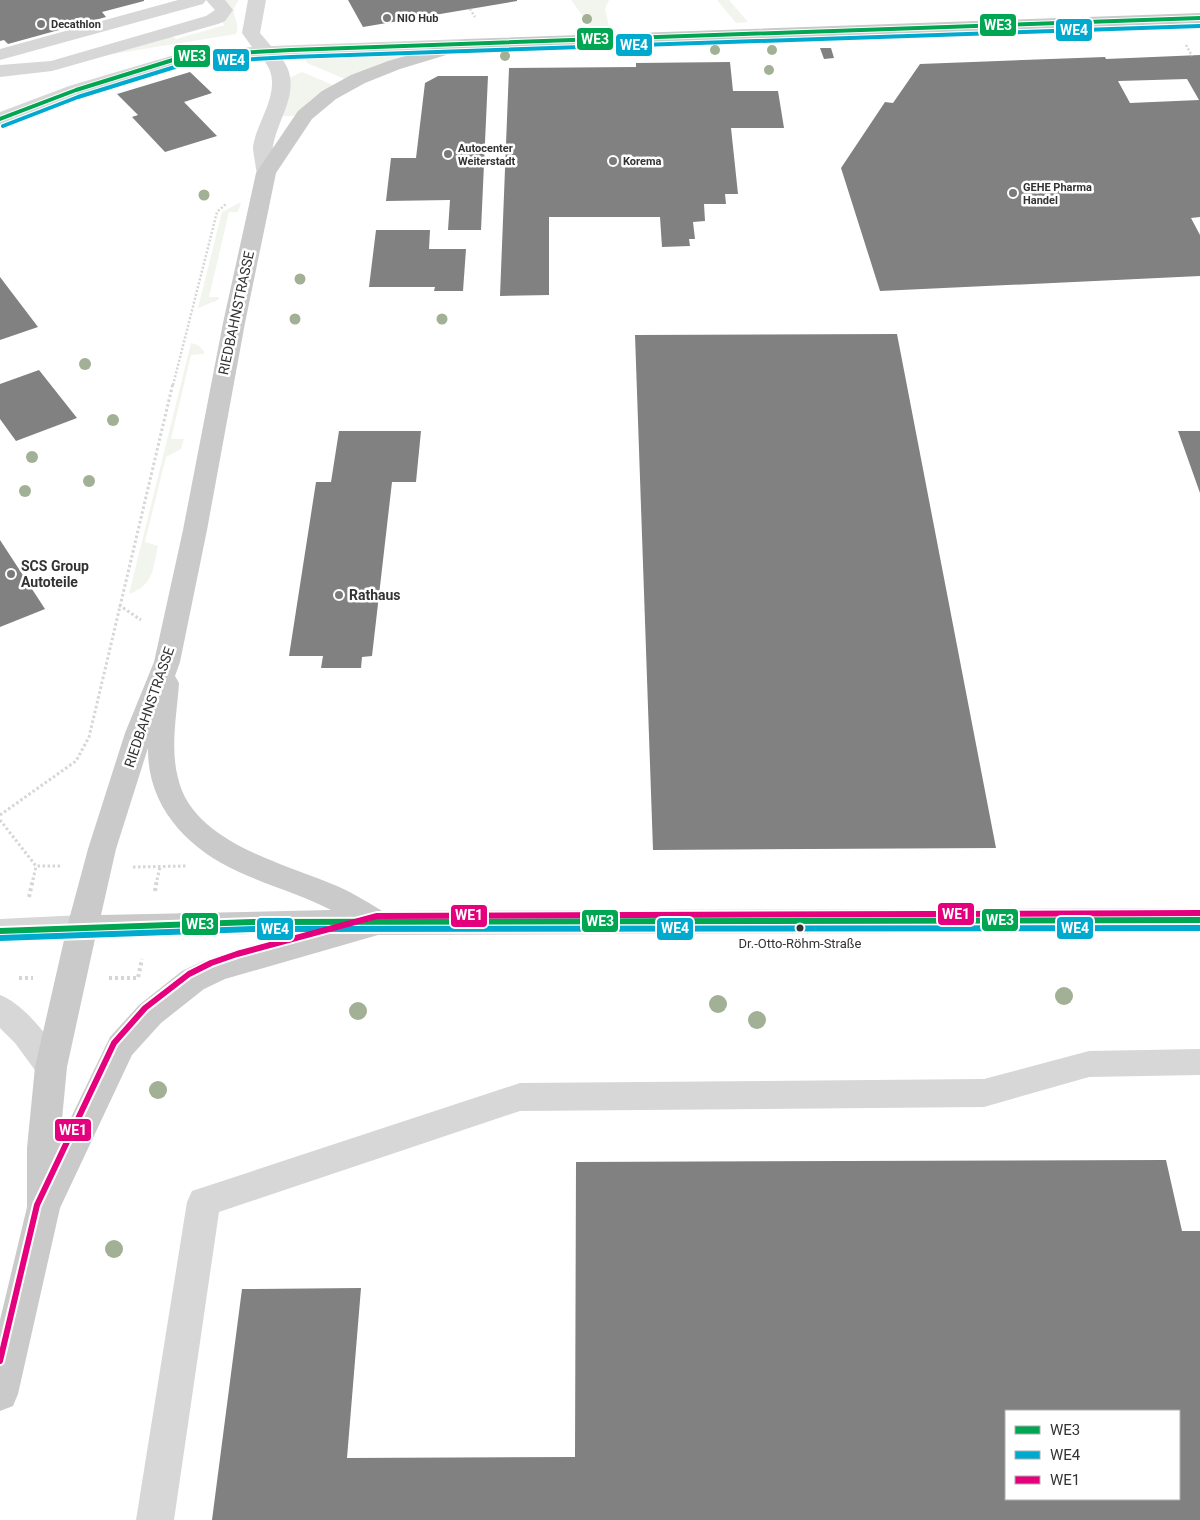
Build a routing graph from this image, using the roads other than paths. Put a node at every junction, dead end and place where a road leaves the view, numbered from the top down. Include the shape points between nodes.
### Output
1 (197, 0) edge
2 (215, 0) edge
3 (257, 0) edge
4 (1200, 18) edge
5 (466, 44) junction
6 (266, 51) junction
7 (0, 55) edge
8 (0, 71) edge
9 (27, 93) junction
10 (0, 110) edge
11 (0, 119) edge
12 (266, 173) junction
13 (167, 662) junction
14 (1200, 920) edge
15 (378, 923) junction
16 (82, 927) junction
17 (0, 931) edge
18 (0, 1008) edge
19 (1200, 1062) edge
20 (51, 1067) junction
21 (44, 1208) junction
22 (0, 1394) edge
23 (155, 1520) edge

1 - 7 street
2 - 8 street via 224,10 212,20 52,66
3 - 6 street via 251,33
4 - 5 main road, RIEDBAHNSTRASSE
5 - 6 street
5 - 12 main road, RIEDBAHNSTRASSE via 386,68 329,95 305,115
6 - 9 street via 176,59
6 - 12 street via 278,68 282,87 263,147
8 - 9 street
9 - 10 street
9 - 11 street
12 - 13 main road, RIEDBAHNSTRASSE
13 - 15 main road via 162,748 164,777 172,800 183,816 204,837 236,859 320,892
13 - 16 main road, RIEDBAHNSTRASSE via 136,742 102,849
14 - 15 main road
15 - 16 main road via 253,922
15 - 21 main road via 214,970 193,980 150,1014 121,1046
16 - 17 street
16 - 20 main road, RIEDBAHNSTRASSE
18 - 20 street via 26,1034
19 - 23 street via 1089,1064 984,1092 520,1096 204,1202
20 - 21 main road, RIEDBAHNSTRASSE via 43,1148
21 - 22 main road, RIEDBAHNSTRASSE

